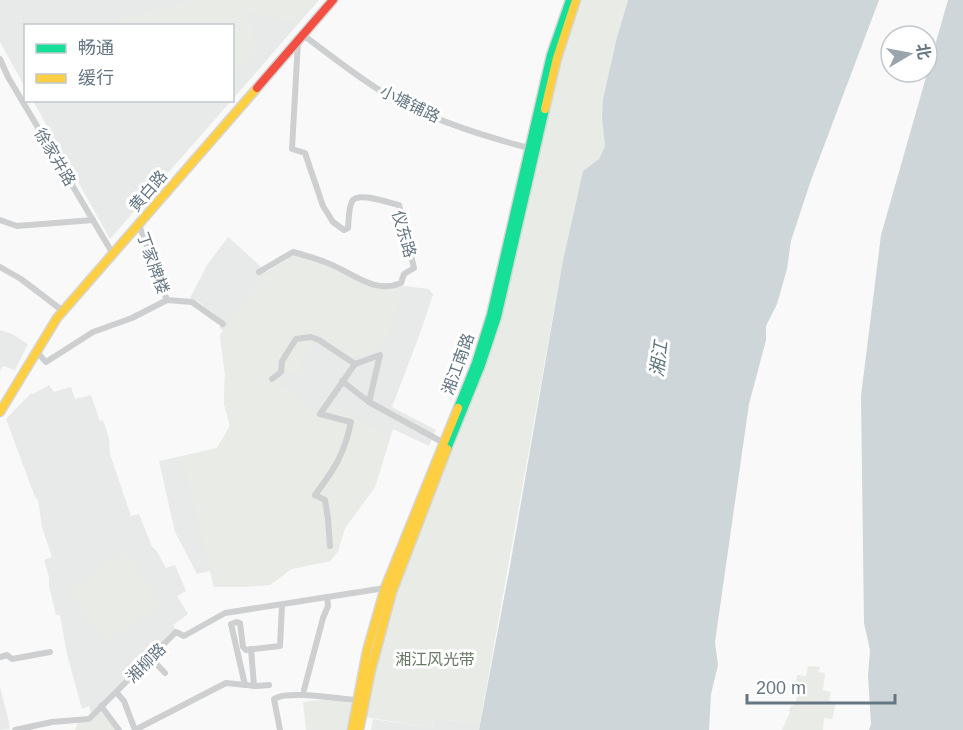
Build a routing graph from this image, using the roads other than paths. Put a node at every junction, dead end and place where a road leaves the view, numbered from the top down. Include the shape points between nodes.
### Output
1 (333, 0) edge
2 (570, 0) edge
3 (576, 0) edge
4 (301, 38) junction
5 (0, 59) edge
6 (529, 148) junction
7 (0, 220) edge
8 (93, 220) junction
9 (139, 225) junction
10 (113, 254) junction
11 (0, 267) edge
12 (259, 272) dead end
13 (167, 300) junction
14 (63, 311) junction
15 (223, 324) dead end
16 (36, 351) junction
17 (355, 364) junction
18 (272, 380) dead end
19 (342, 381) junction
20 (369, 402) junction
21 (1, 410) edge
22 (444, 443) junction
23 (330, 546) dead end
24 (385, 588) junction
25 (327, 597) junction
26 (284, 604) junction
27 (251, 649) junction
28 (50, 652) dead end
29 (0, 657) edge
30 (151, 658) junction
31 (165, 673) dead end
32 (244, 685) junction
33 (269, 685) dead end
34 (254, 686) junction
35 (304, 690) dead end
36 (117, 693) junction
37 (357, 700) junction
38 (101, 706) junction
39 (15, 730) edge
40 (119, 730) edge
41 (279, 730) edge
42 (352, 730) edge
43 (359, 730) edge

1 - 4 main road, 黄白路
2 - 6 main road, 湘江南路 via 551,55
3 - 43 main road, 湘江南路 via 557,58 497,317 387,608 373,655
4 - 6 street, 小塘铺路 via 393,98 427,115
4 - 9 main road, 黄白路
4 - 12 street, 仪东路 via 292,149 305,153 323,206 333,222 344,230 348,228 353,200 358,197 399,205 414,268 404,274 401,283 389,288 368,284 327,262 293,252
5 - 8 street, 徐家井路
6 - 22 main road, 湘江南路 via 491,315
7 - 8 street via 17,225
8 - 10 street, 徐家井路
9 - 10 main road, 黄白路
9 - 13 street, 丁家牌楼
10 - 14 main road, 黄白路
11 - 14 street
13 - 15 street via 192,302
13 - 16 street via 93,332 46,362
14 - 16 main road, 黄白路
16 - 21 main road, 黄白路
17 - 18 street via 318,339 296,339 282,361 281,372
17 - 19 street
17 - 20 street via 380,355
19 - 20 street
19 - 23 street via 320,414 351,422 346,446 315,495 325,500
20 - 22 street
22 - 24 main road, 湘江南路
24 - 25 street, 湘柳路
24 - 37 main road, 湘江南路
25 - 26 street, 湘柳路
25 - 35 street via 328,606
26 - 27 street via 280,646
26 - 30 street, 湘柳路 via 225,612 184,636 176,632
27 - 32 street via 243,647 239,622 232,623
27 - 34 street
28 - 29 street via 12,659 7,655
30 - 31 street
30 - 36 street, 湘柳路
32 - 34 street
32 - 36 street via 226,683 135,730
33 - 34 street
36 - 38 street, 湘柳路
37 - 41 street via 278,696 274,699
37 - 42 main road, 湘江南路
38 - 39 street, 湘柳路 via 89,718
38 - 40 street

